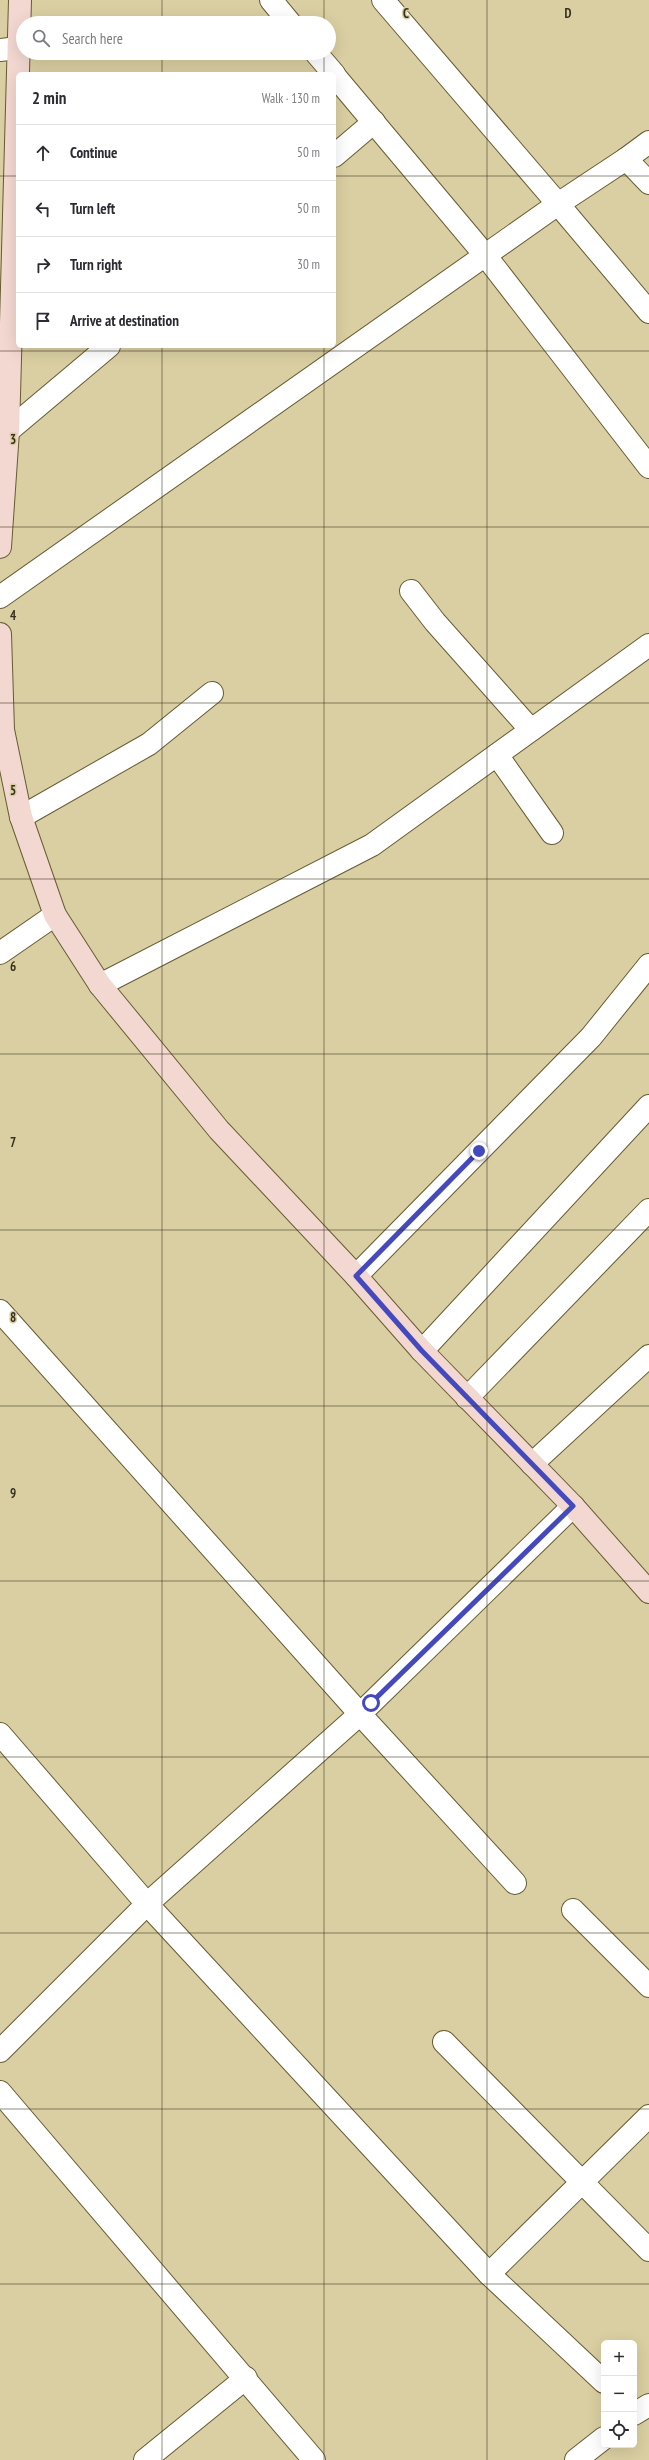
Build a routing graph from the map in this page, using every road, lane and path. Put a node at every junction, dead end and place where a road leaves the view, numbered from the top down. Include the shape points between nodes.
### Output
1 (20, 0) edge
2 (271, 0) edge
3 (383, 0) edge
4 (16, 16) edge
5 (284, 16) edge
6 (16, 18) edge
7 (9, 49) edge
8 (322, 60) edge
9 (332, 72) edge
10 (336, 76) edge
11 (374, 122) junction
12 (649, 142) edge
13 (336, 154) edge
14 (626, 158) junction
15 (649, 183) edge
16 (558, 204) junction
17 (485, 255) junction
18 (649, 312) edge
19 (107, 348) edge
20 (8, 431) junction
21 (649, 467) edge
22 (0, 547) edge
23 (411, 591) dead end
24 (0, 597) edge
25 (0, 634) edge
26 (649, 645) edge
27 (212, 693) dead end
28 (531, 730) junction
29 (497, 755) junction
30 (21, 817) junction
31 (552, 833) dead end
32 (55, 915) junction
33 (0, 953) edge
34 (649, 965) edge
35 (100, 985) junction
36 (649, 1106) edge
37 (649, 1210) edge
38 (356, 1276) junction
39 (0, 1311) edge
40 (422, 1351) junction
41 (649, 1356) edge
42 (467, 1398) junction
43 (532, 1464) junction
44 (573, 1506) junction
45 (649, 1592) edge
46 (360, 1714) junction
47 (0, 1734) edge
48 (515, 1883) dead end
49 (148, 1904) junction
50 (573, 1910) dead end
51 (649, 1986) edge
52 (444, 2042) dead end
53 (0, 2051) edge
54 (0, 2092) edge
55 (649, 2116) edge
56 (582, 2184) junction
57 (649, 2250) edge
58 (489, 2274) junction
59 (246, 2378) junction
60 (601, 2379) edge
61 (601, 2440) edge
62 (145, 2460) edge
63 (314, 2460) edge
64 (576, 2460) edge

1 - 4 main road
2 - 5 street
3 - 16 street
6 - 7 main road
7 - 20 main road
8 - 9 street
10 - 11 street
11 - 13 street
11 - 17 street
12 - 14 street
14 - 15 street
14 - 16 street
16 - 17 street
16 - 18 street
17 - 21 street
17 - 24 street
19 - 20 street
20 - 22 main road
23 - 28 street via 435,622
25 - 30 main road via 3,730
26 - 28 street
27 - 30 street via 149,744
28 - 29 street
29 - 31 street
29 - 35 street via 372,845
30 - 32 main road
32 - 33 street
32 - 35 main road
34 - 38 street via 591,1038
35 - 38 main road via 219,1130
36 - 40 street
37 - 42 street
38 - 40 main road
39 - 46 street
40 - 42 main road
41 - 43 street
42 - 43 main road
43 - 44 main road
44 - 45 main road
44 - 46 street
46 - 48 street
46 - 49 street
47 - 49 street
49 - 53 street
49 - 58 street
50 - 51 street
52 - 56 street
54 - 59 street
55 - 56 street
56 - 57 street
56 - 58 street
58 - 60 street
59 - 62 street
59 - 63 street
61 - 64 street

